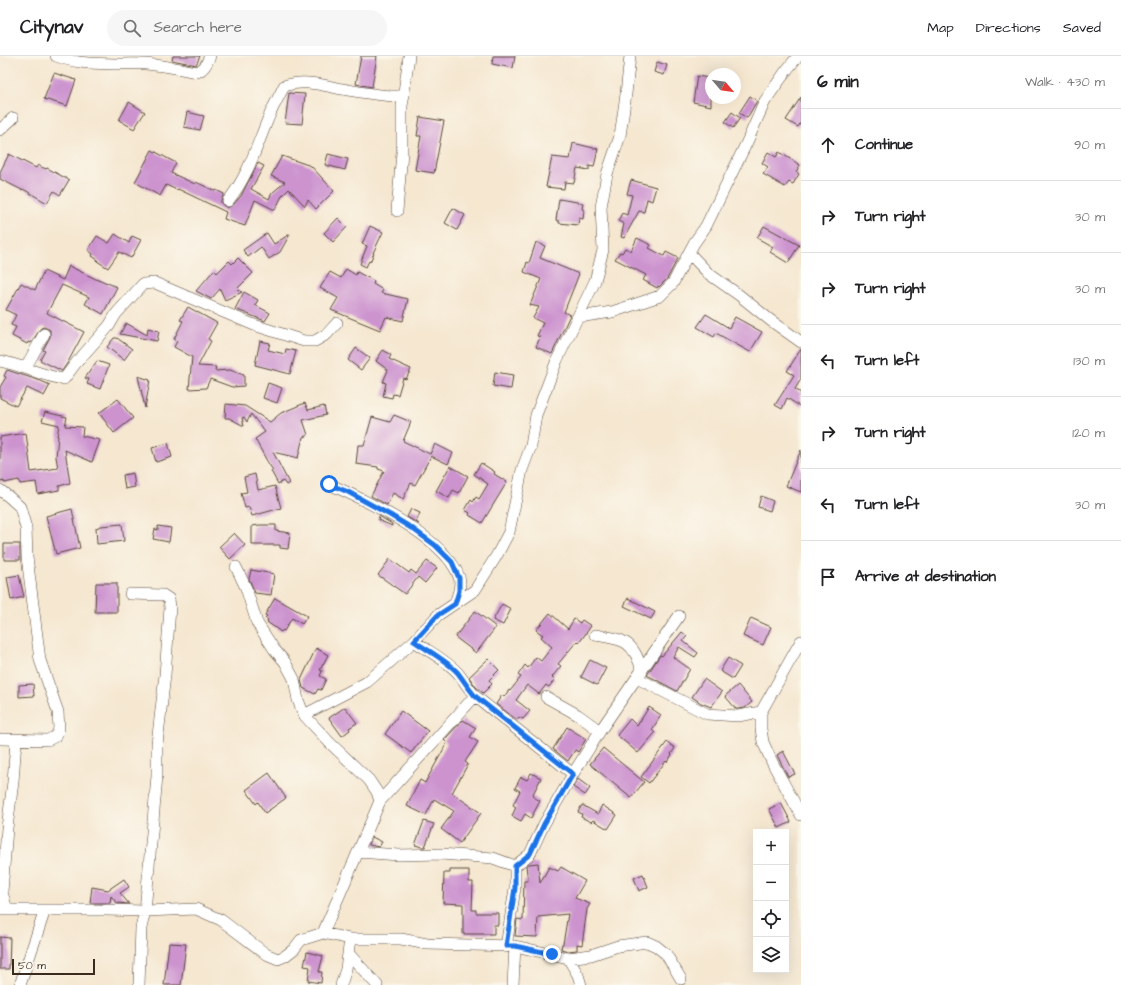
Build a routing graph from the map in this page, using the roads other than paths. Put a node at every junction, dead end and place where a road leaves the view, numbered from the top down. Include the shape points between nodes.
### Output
1 (56, 56) edge
2 (210, 56) edge
3 (409, 56) edge
4 (630, 56) edge
5 (798, 56) edge
6 (404, 96) junction
7 (13, 118) dead end
8 (0, 130) edge
9 (228, 201) dead end
10 (397, 212) dead end
11 (689, 253) junction
12 (578, 317) junction
13 (337, 323) dead end
14 (44, 334) dead end
15 (801, 342) edge
16 (0, 361) edge
17 (26, 368) junction
18 (329, 484) dead end
19 (0, 490) edge
20 (236, 567) dead end
21 (130, 594) dead end
22 (455, 604) junction
23 (679, 616) dead end
24 (595, 634) dead end
25 (414, 641) junction
26 (801, 641) edge
27 (639, 675) junction
28 (475, 696) junction
29 (546, 697) dead end
30 (761, 712) junction
31 (304, 715) junction
32 (600, 731) junction
33 (0, 739) edge
34 (16, 740) junction
35 (573, 774) junction
36 (380, 801) junction
37 (801, 815) edge
38 (358, 852) junction
39 (515, 866) junction
40 (4, 910) edge
41 (45, 910) junction
42 (145, 911) junction
43 (323, 933) junction
44 (350, 939) junction
45 (510, 946) junction
46 (348, 952) junction
47 (568, 958) junction
48 (681, 979) dead end
49 (20, 985) edge
50 (139, 985) edge
51 (341, 985) edge
52 (377, 985) edge
53 (513, 985) edge
54 (581, 985) edge

1 - 2 street via 93,64 145,64 197,72 201,71
3 - 6 street
4 - 12 street via 620,136 607,174 601,207 603,250 595,281
5 - 11 street via 765,101 706,226
6 - 9 street via 389,96 312,82 284,86 268,118 250,166
6 - 10 street
7 - 8 street
11 - 12 street via 673,282 660,296 612,312
11 - 15 street via 709,274
12 - 22 street via 557,360 536,415 531,446 522,470 509,532 498,555 475,590
13 - 17 street via 327,334 315,341 304,341 254,325 156,284 143,284 64,380
14 - 17 street
16 - 17 street
18 - 22 street via 390,515 435,545 452,562 459,578
19 - 34 street via 20,507 26,528 27,557 40,660 58,712 56,736 48,740
20 - 31 street via 257,623 294,679
21 - 42 street via 163,595 169,599 170,608
22 - 25 street via 438,615
23 - 27 street
24 - 27 street via 625,642 632,648 638,657
25 - 28 street via 450,665
25 - 31 street via 367,682
26 - 30 street
27 - 30 street via 707,714 738,716
27 - 32 street
28 - 35 street
28 - 36 street
29 - 32 street
30 - 37 street via 760,729 763,742
31 - 36 street via 369,780
32 - 35 street
33 - 34 street
34 - 40 street via 2,892
35 - 39 street via 530,854
36 - 38 street
38 - 39 street via 493,858
38 - 43 street
39 - 45 street
40 - 41 street
41 - 42 street
41 - 49 street
42 - 43 street via 196,909 221,920 266,954 278,959 294,949 302,940
42 - 50 street via 141,928
43 - 44 street
44 - 45 street via 401,939 427,944
44 - 46 street
45 - 47 street
45 - 53 street
46 - 51 street
46 - 52 street
47 - 48 street via 647,942 666,954
47 - 54 street

